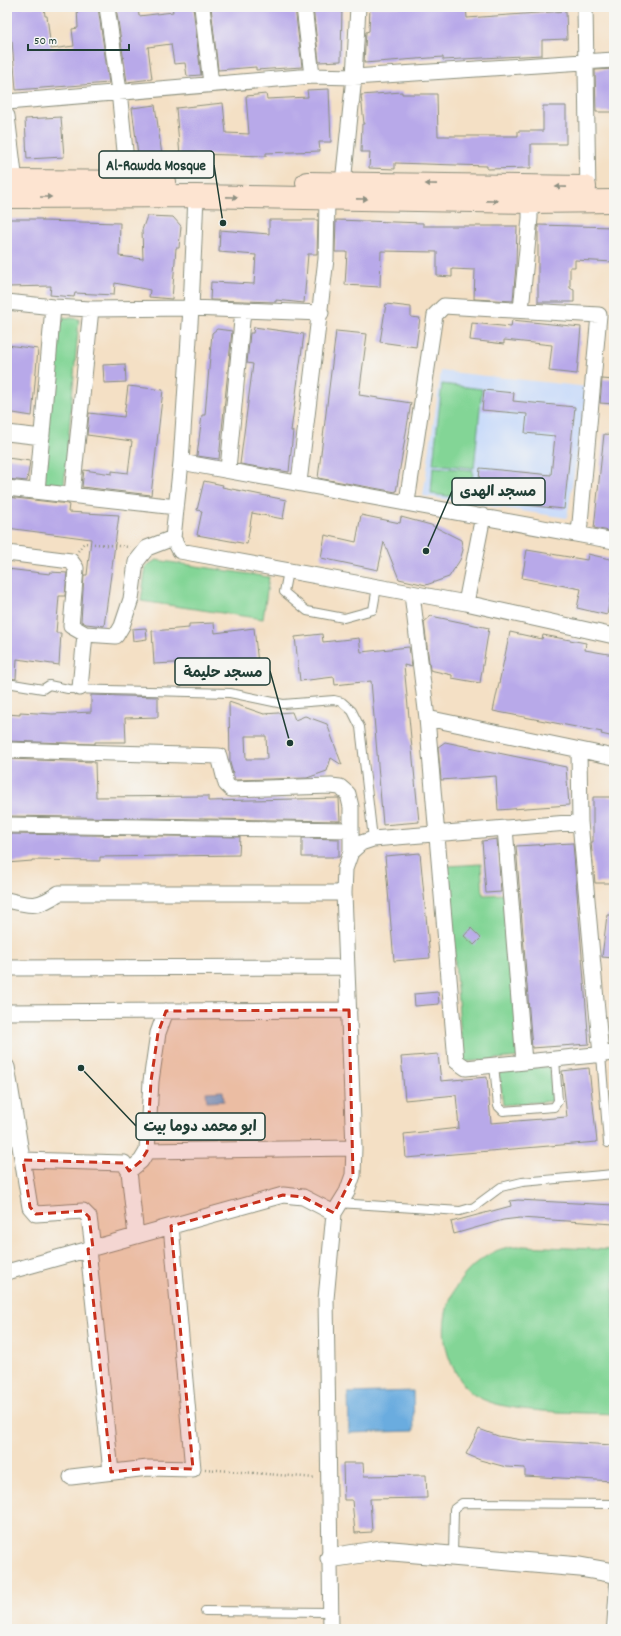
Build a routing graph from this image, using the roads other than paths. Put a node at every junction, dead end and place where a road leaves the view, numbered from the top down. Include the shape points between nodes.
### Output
1 (107, 7) edge
2 (202, 7) edge
3 (304, 7) edge
4 (358, 7) edge
5 (585, 7) edge
6 (614, 60) edge
7 (586, 61) junction
8 (312, 76) junction
9 (354, 77) junction
10 (210, 84) junction
11 (119, 91) junction
12 (7, 102) edge
13 (7, 116) edge
14 (128, 181) junction
15 (343, 183) junction
16 (614, 186) edge
17 (10, 187) edge
18 (321, 193) junction
19 (588, 194) junction
20 (196, 196) junction
21 (614, 201) edge
22 (530, 202) junction
23 (7, 302) edge
24 (53, 307) junction
25 (192, 308) junction
26 (92, 309) junction
27 (243, 310) junction
28 (521, 310) junction
29 (320, 313) junction
30 (7, 433) edge
31 (42, 437) junction
32 (181, 462) junction
33 (228, 469) junction
34 (299, 482) junction
35 (7, 488) edge
36 (37, 491) junction
37 (72, 494) junction
38 (407, 502) junction
39 (176, 507) junction
40 (483, 516) junction
41 (579, 534) junction
42 (173, 538) junction
43 (614, 541) edge
44 (7, 553) edge
45 (288, 571) junction
46 (377, 587) junction
47 (412, 594) junction
48 (466, 603) junction
49 (85, 634) junction
50 (614, 636) edge
51 (7, 683) edge
52 (80, 688) junction
53 (426, 718) junction
54 (7, 750) edge
55 (579, 750) junction
56 (614, 757) edge
57 (580, 822) junction
58 (7, 826) edge
59 (505, 828) junction
60 (350, 830) junction
61 (436, 834) junction
62 (373, 839) junction
63 (351, 852) junction
64 (344, 893) junction
65 (7, 900) edge
66 (347, 967) junction
67 (7, 968) edge
68 (348, 1010) junction
69 (166, 1011) junction
70 (7, 1012) edge
71 (607, 1054) edge
72 (555, 1059) junction
73 (524, 1062) junction
74 (494, 1065) junction
75 (7, 1067) edge
76 (608, 1143) dead end
77 (354, 1148) junction
78 (147, 1151) junction
79 (23, 1160) junction
80 (129, 1171) junction
81 (614, 1174) edge
82 (336, 1208) junction
83 (171, 1226) junction
84 (136, 1236) junction
85 (90, 1248) junction
86 (7, 1272) edge
87 (111, 1472) junction
88 (71, 1477) dead end
89 (614, 1504) edge
90 (453, 1556) junction
91 (330, 1558) junction
92 (614, 1572) edge
93 (614, 1584) edge
94 (205, 1611) dead end
95 (331, 1612) junction
96 (331, 1629) edge
97 (611, 1629) edge

1 - 11 street
2 - 10 street
3 - 8 street
4 - 9 street
5 - 7 street
6 - 7 street
7 - 9 street
7 - 19 street
8 - 9 street
8 - 10 street
9 - 15 street
10 - 11 street
11 - 12 street
11 - 14 street
13 - 17 street
14 - 17 main road
14 - 18 main road
15 - 18 main road
19 -> 15 main road
16 - 19 main road
17 -> 20 main road
20 -> 18 main road
18 -> 22 main road
18 - 29 street via 326,259
19 - 21 main road
19 - 22 main road
20 - 25 street
22 - 28 street
23 - 24 street
24 - 26 street
24 - 31 street
25 - 26 street
25 - 27 street
25 - 32 street
26 - 37 street
27 - 29 street
27 - 33 street
28 - 38 street via 444,306 435,315
28 - 41 street via 599,315
29 - 34 street
30 - 31 street
31 - 36 street
32 - 33 street
32 - 39 street
33 - 34 street
34 - 38 street
35 - 36 street
36 - 37 street
37 - 39 street
38 - 40 street
39 - 42 street
40 - 41 street
40 - 48 street
41 - 43 street
42 - 45 street via 180,551
42 - 49 street via 147,548 136,562 131,599 116,636
44 - 49 street via 71,561 76,568 71,626
45 - 46 street
45 - 46 lane via 284,592 307,611 344,618 373,610
46 - 47 street
47 - 48 street
47 - 53 street
48 - 50 street
49 - 52 street
51 - 52 lane via 42,689 48,685 68,689
52 - 62 lane via 230,693 283,704 334,700 342,702 352,711 360,727
53 - 55 street
53 - 61 street
54 - 60 street via 219,756 226,784 231,789 340,787 348,794 351,807
55 - 56 street
55 - 57 street
57 - 59 street
57 - 71 street
58 - 60 street
59 - 61 street
59 - 73 street
60 - 63 street
61 - 62 street
61 - 74 street via 456,1061 466,1068
62 - 63 street via 361,843
63 - 64 street via 345,869
64 - 65 street via 60,893 45,903 27,905
64 - 66 street
66 - 67 street
66 - 68 street
68 - 69 street
68 - 77 street
69 - 70 street
69 - 78 street via 158,1033 151,1081
71 - 72 street
71 - 76 lane
72 - 73 street
72 - 74 lane via 558,1101 554,1107 503,1111 498,1106
73 - 74 street
75 - 79 street
77 - 78 street
77 - 82 street via 353,1175 347,1192
78 - 80 street via 141,1162
79 - 80 street via 124,1163
79 - 85 street via 30,1207 36,1214 83,1211 89,1217
80 - 84 street
81 - 82 lane via 501,1186 474,1207 460,1211
82 - 83 street via 303,1197 283,1195
82 - 91 street via 326,1299
83 - 84 street
83 - 87 street via 193,1469 148,1468
84 - 85 street
85 - 86 street
85 - 87 street
87 - 88 street
89 - 90 lane via 462,1503 454,1509
90 - 91 street via 381,1550
90 - 92 street
91 - 95 street
93 - 97 lane
94 - 95 lane
95 - 96 street

